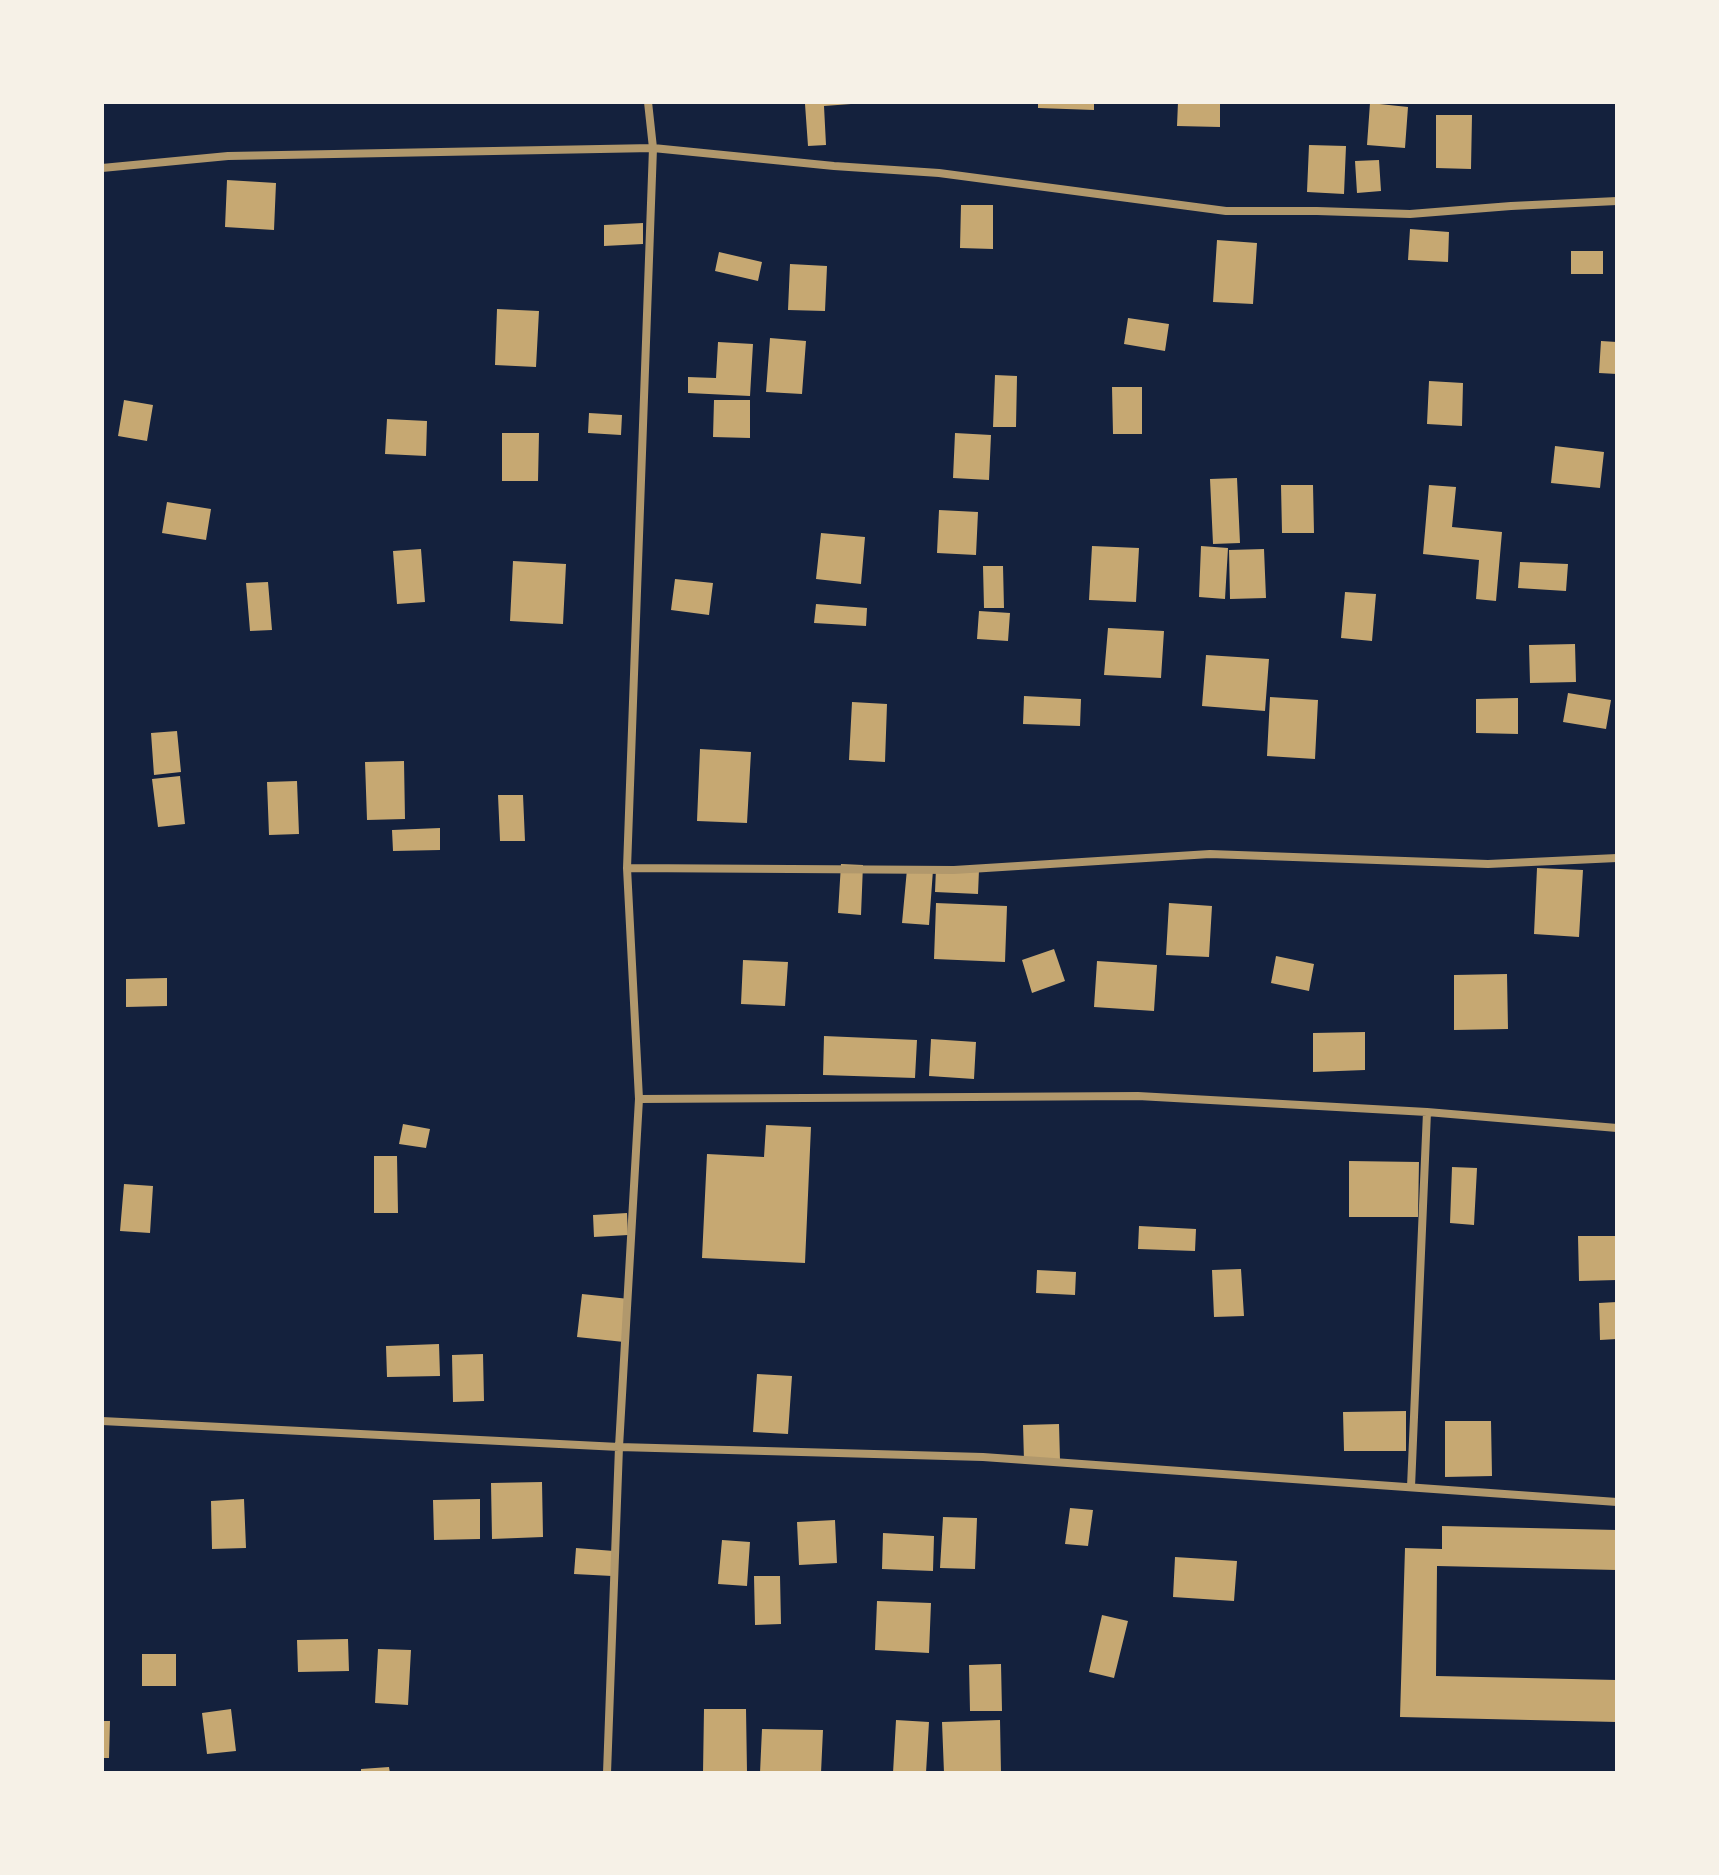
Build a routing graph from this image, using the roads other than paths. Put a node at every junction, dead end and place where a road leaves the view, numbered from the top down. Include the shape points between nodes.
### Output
1 (648, 102) edge
2 (653, 148) junction
3 (102, 168) edge
4 (1617, 201) edge
5 (1617, 858) edge
6 (627, 868) junction
7 (639, 1099) junction
8 (1427, 1112) junction
9 (1617, 1128) edge
10 (102, 1421) edge
11 (619, 1447) junction
12 (1411, 1487) junction
13 (1617, 1502) edge
14 (607, 1773) edge

1 - 2 street
2 - 3 street via 228,156
2 - 4 street via 939,173 1226,211 1410,214
2 - 6 street
5 - 6 street via 1488,864 1210,854 954,870
6 - 7 street
7 - 8 street via 1138,1096
7 - 11 street
8 - 9 street
8 - 12 street
10 - 11 street
11 - 12 street via 983,1457
11 - 14 street
12 - 13 street

